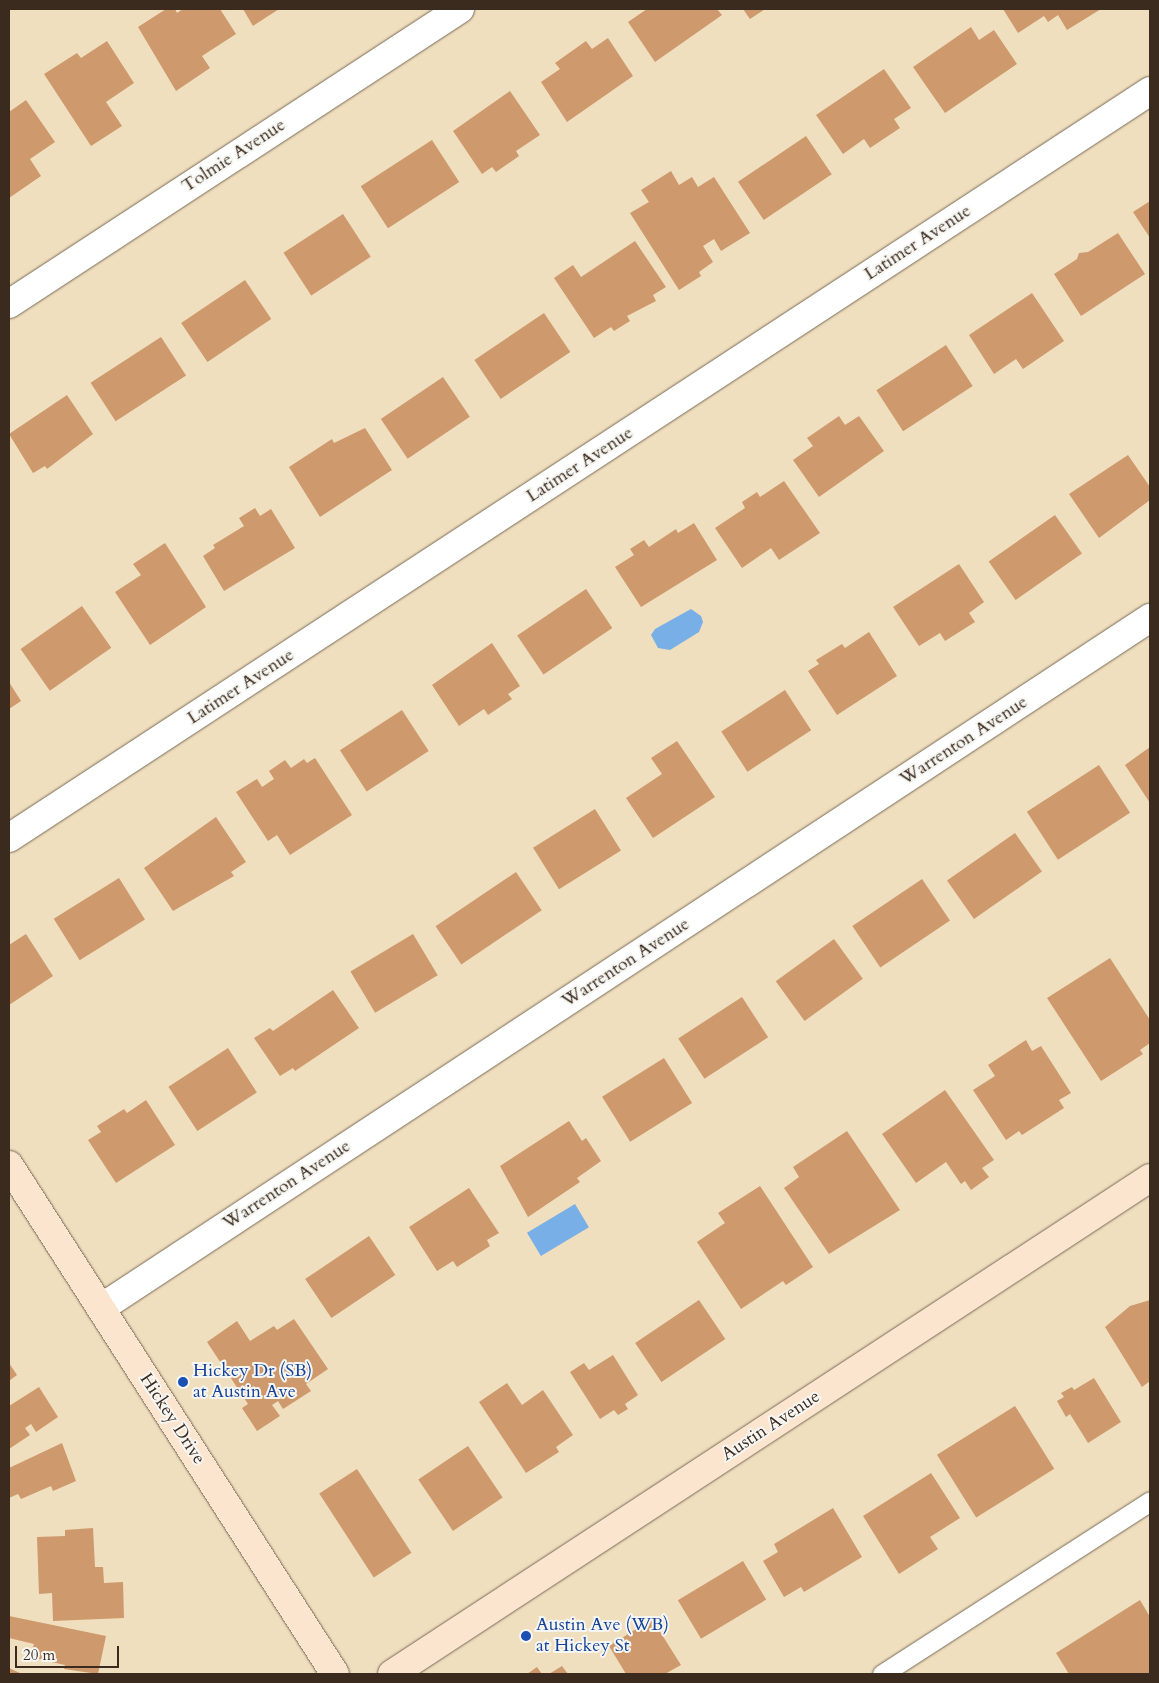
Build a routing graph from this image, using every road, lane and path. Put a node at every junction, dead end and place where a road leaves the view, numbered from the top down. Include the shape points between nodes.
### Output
1 (460, 9) edge
2 (1150, 91) edge
3 (9, 304) edge
4 (1150, 618) edge
5 (9, 838) edge
6 (9, 1164) edge
7 (1150, 1178) edge
8 (101, 1308) junction
9 (1150, 1501) edge
10 (335, 1674) edge
11 (392, 1674) edge
12 (882, 1674) edge

1 - 3 street, Tolmie Avenue
2 - 5 street, Latimer Avenue
4 - 8 street, Warrenton Avenue
6 - 8 main road, Hickey Drive
7 - 11 main road, Austin Avenue
8 - 10 main road, Hickey Drive
9 - 12 lane

